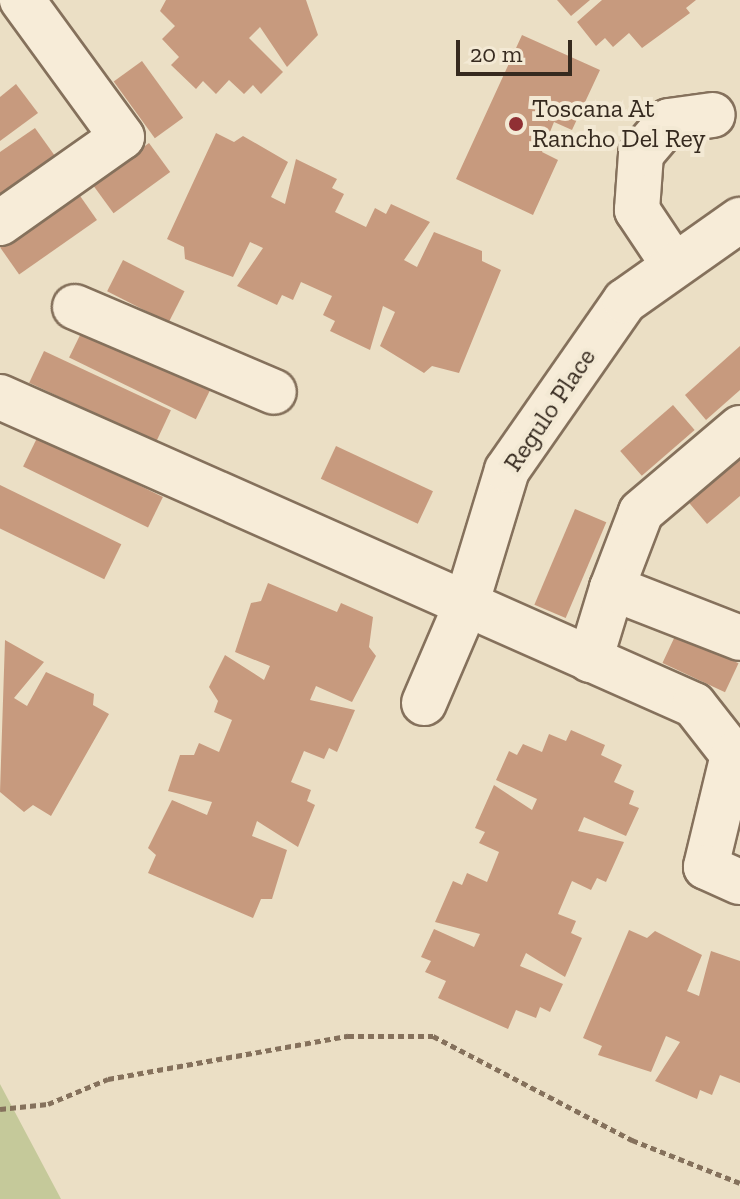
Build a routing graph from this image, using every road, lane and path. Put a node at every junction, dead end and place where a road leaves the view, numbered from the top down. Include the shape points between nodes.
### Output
1 (20, 7) edge
2 (713, 115) dead end
3 (740, 220) edge
4 (0, 223) edge
5 (673, 264) junction
6 (75, 307) dead end
7 (274, 392) dead end
8 (0, 397) edge
9 (740, 428) edge
10 (612, 588) junction
11 (466, 605) junction
12 (740, 638) edge
13 (590, 660) junction
14 (424, 703) dead end
15 (740, 882) edge
16 (0, 1109) edge
17 (740, 1183) edge

1 - 4 street via 122,137
2 - 5 street via 669,121 641,154 637,210
3 - 5 street, Regulo Place
5 - 11 street, Regulo Place via 625,301 507,470
6 - 7 street
8 - 11 street
9 - 10 street via 641,512
10 - 12 street
10 - 13 street
11 - 13 street
11 - 14 street, Regulo Place
13 - 15 street via 694,705 733,755 706,867
16 - 17 path via 48,1104 108,1079 348,1036 433,1036 632,1140

